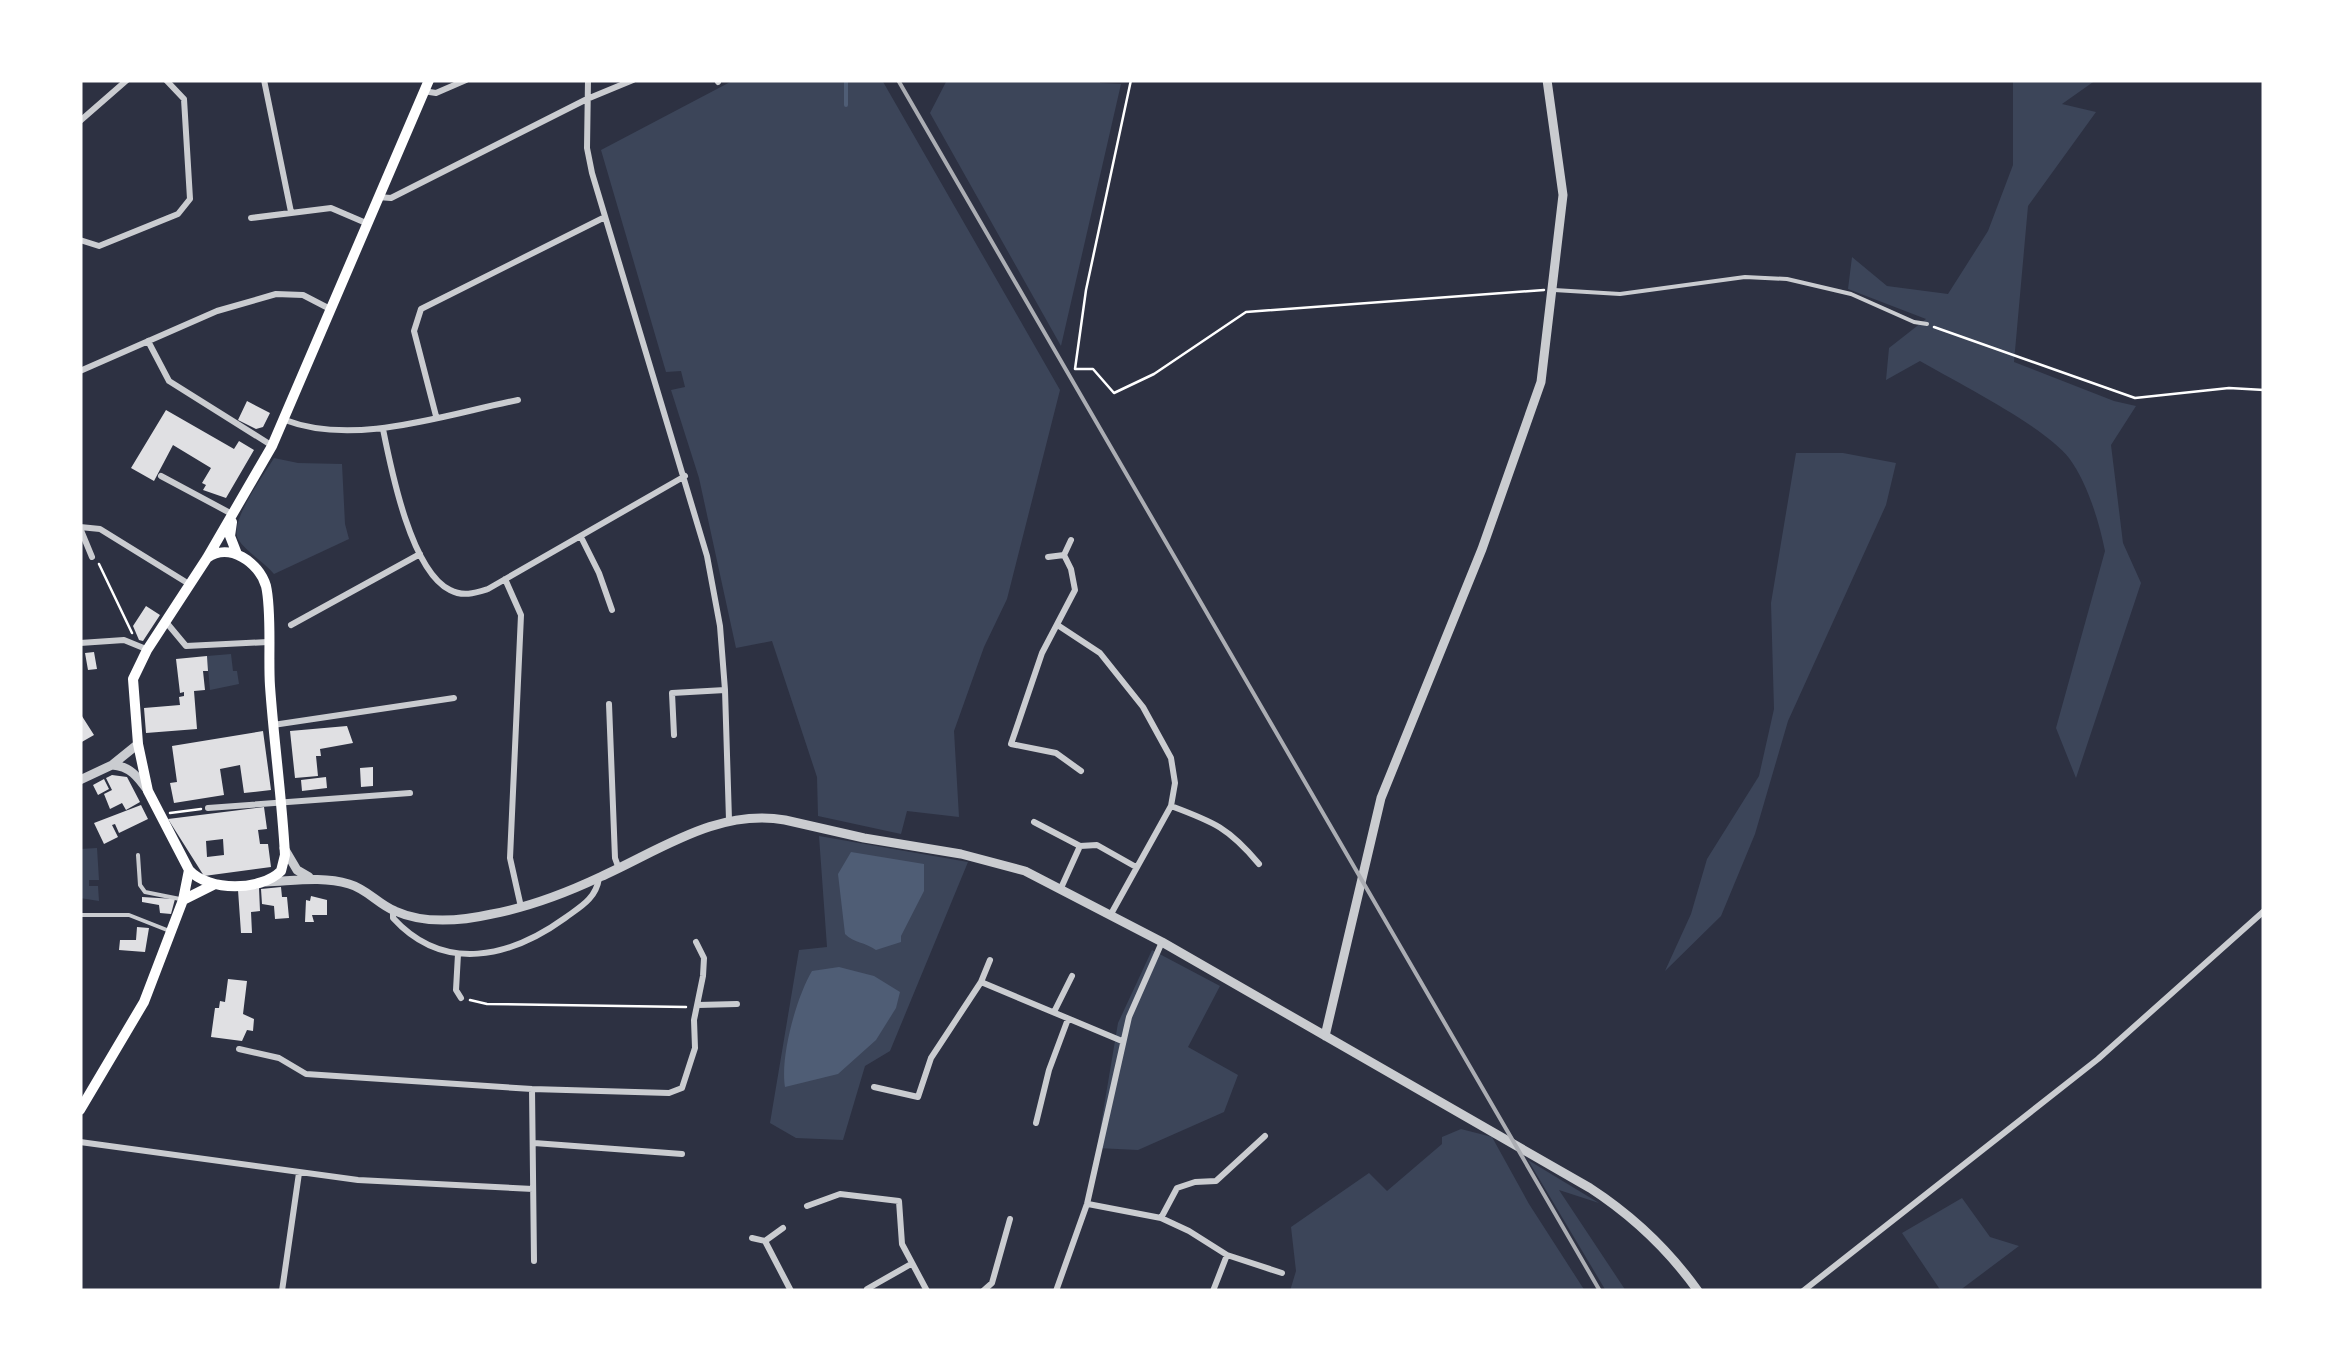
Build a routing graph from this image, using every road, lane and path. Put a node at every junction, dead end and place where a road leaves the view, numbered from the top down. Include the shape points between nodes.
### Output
1 (127, 80) edge
2 (166, 80) edge
3 (264, 80) edge
4 (466, 80) edge
5 (588, 80) edge
6 (634, 80) edge
7 (1131, 80) edge
8 (1547, 80) edge
9 (426, 86) edge
10 (586, 99) junction
11 (80, 121) edge
12 (378, 197) junction
13 (291, 212) junction
14 (605, 217) junction
15 (251, 218) dead end
16 (366, 223) junction
17 (80, 240) edge
18 (1554, 290) junction
19 (330, 309) junction
20 (1927, 324) joint
21 (148, 341) junction
22 (80, 371) edge
23 (2264, 390) edge
24 (518, 400) dead end
25 (436, 416) junction
26 (285, 420) junction
27 (383, 429) junction
28 (272, 446) junction
29 (162, 476) dead end
30 (685, 476) junction
31 (233, 515) junction
32 (80, 528) edge
33 (581, 538) junction
34 (1071, 540) dead end
35 (237, 554) junction
36 (420, 554) junction
37 (1064, 555) junction
38 (1048, 557) dead end
39 (92, 558) joint
40 (207, 558) junction
41 (505, 579) junction
42 (190, 585) junction
43 (612, 610) dead end
44 (165, 621) junction
45 (291, 625) dead end
46 (1059, 626) junction
47 (268, 642) junction
48 (80, 643) edge
49 (142, 646) junction
50 (725, 690) junction
51 (454, 698) dead end
52 (610, 704) dead end
53 (273, 725) junction
54 (674, 735) dead end
55 (138, 744) junction
56 (112, 765) junction
57 (1081, 770) dead end
58 (80, 780) edge
59 (148, 791) junction
60 (410, 793) dead end
61 (280, 800) junction
62 (1170, 806) junction
63 (208, 808) joint
64 (158, 814) junction
65 (728, 820) junction
66 (1034, 822) dead end
67 (1080, 846) junction
68 (284, 848) junction
69 (138, 855) dead end
70 (1259, 864) dead end
71 (1136, 867) junction
72 (618, 868) junction
73 (189, 870) junction
74 (600, 878) junction
75 (312, 879) junction
76 (262, 883) junction
77 (216, 884) junction
78 (1062, 888) junction
79 (184, 900) junction
80 (521, 907) junction
81 (393, 911) junction
82 (2264, 912) edge
83 (80, 914) edge
84 (1111, 914) junction
85 (172, 932) junction
86 (696, 942) dead end
87 (1162, 942) junction
88 (458, 954) junction
89 (990, 960) dead end
90 (1072, 976) dead end
91 (981, 982) junction
92 (462, 998) joint
93 (698, 1004) junction
94 (737, 1004) dead end
95 (1054, 1012) junction
96 (1068, 1019) junction
97 (1325, 1036) junction
98 (1122, 1041) junction
99 (239, 1049) dead end
100 (284, 1049) dead end
101 (275, 1057) junction
102 (874, 1087) dead end
103 (532, 1090) junction
104 (80, 1110) edge
105 (1036, 1123) dead end
106 (1265, 1136) dead end
107 (80, 1142) edge
108 (533, 1144) junction
109 (682, 1154) dead end
110 (298, 1173) junction
111 (533, 1189) junction
112 (1087, 1204) junction
113 (807, 1206) dead end
114 (1010, 1218) dead end
115 (1161, 1218) junction
116 (784, 1228) dead end
117 (752, 1238) dead end
118 (765, 1241) junction
119 (1227, 1255) junction
120 (534, 1261) dead end
121 (911, 1264) junction
122 (1282, 1273) dead end
123 (867, 1289) edge
124 (283, 1291) edge
125 (791, 1291) edge
126 (927, 1291) edge
127 (983, 1291) edge
128 (1056, 1291) edge
129 (1213, 1291) edge
130 (1698, 1291) edge
131 (1803, 1291) edge

1 - 11 street
2 - 17 street via 184,99 190,200 178,214 99,246
3 - 13 street
4 - 9 street via 436,94
5 - 10 street
6 - 10 street
7 - 18 path via 1075,368 1093,369 1114,393 1246,312
8 - 18 street via 1563,195
9 - 12 main road
10 - 12 street via 391,198
10 - 14 street via 587,148
12 - 16 main road
13 - 15 street
13 - 16 street via 331,208
14 - 25 street via 421,309 414,331
14 - 30 street
16 - 19 main road
18 - 20 lane via 1620,294 1745,277 1787,279 1851,294
18 - 97 street via 1542,382 1381,798
19 - 21 street via 303,296 276,294
19 - 26 main road
20 - 23 path via 2136,398
21 - 22 street
21 - 28 street via 169,381
24 - 25 street
25 - 27 street
26 - 27 street via 322,430
26 - 28 main road
27 - 36 street
28 - 31 main road
29 - 31 street
30 - 33 street
30 - 50 street via 707,556
31 - 35 main road via 230,536
31 - 40 main road
32 - 39 street
32 - 42 street via 100,529
33 - 41 street
33 - 43 street
34 - 37 street
35 - 40 main road via 220,551
35 - 47 main road via 265,582
36 - 41 street via 438,582 458,593
36 - 45 street
37 - 38 street
37 - 46 street via 1075,590
39 - 49 path
40 - 42 main road
41 - 80 street via 521,615 510,858
42 - 44 main road
44 - 47 street via 186,646
44 - 49 main road
46 - 57 street via 1042,653 1011,744 1056,753
46 - 62 street via 1100,653 1143,707 1171,758
47 - 53 main road
48 - 49 street via 124,640
49 - 55 main road via 132,686
50 - 54 street via 672,694
50 - 65 street
51 - 53 street
52 - 72 street
53 - 61 main road
55 - 56 street
55 - 59 main road
56 - 58 street
56 - 59 street via 135,774
59 - 64 main road
60 - 61 street
61 - 63 street
61 - 68 main road
62 - 70 street via 1235,835
62 - 71 street
63 - 64 path
64 - 73 main road
65 - 72 street
65 - 78 street via 774,818 961,854 1013,866
66 - 67 street
67 - 71 street via 1097,846
67 - 78 street
68 - 75 street via 297,870
68 - 76 main road via 281,871
69 - 79 lane via 145,892
71 - 84 street
72 - 74 street
73 - 77 main road
73 - 79 main road
74 - 80 street
74 - 88 street via 592,898 542,934 514,948
75 - 76 street
75 - 81 street via 360,887
76 - 77 main road
77 - 79 main road
78 - 84 street
79 - 85 main road
80 - 81 street via 448,920
81 - 88 street via 416,938
82 - 131 street via 2098,1059
83 - 85 lane via 140,918
84 - 87 street
85 - 104 main road via 138,1014
86 - 93 street via 704,958
87 - 97 street
87 - 98 street
88 - 92 street via 456,990
89 - 91 street
90 - 95 street
91 - 95 street
91 - 102 street via 931,1058 918,1096
92 - 93 path via 487,1004
93 - 94 street
93 - 103 street via 695,1048 682,1088
95 - 96 street
96 - 98 street
96 - 105 street
97 - 130 street via 1590,1188 1666,1249
98 - 112 street
99 - 101 street
100 - 101 street
101 - 103 street via 306,1074
103 - 108 street
106 - 115 street via 1216,1181 1177,1188
107 - 110 street
108 - 109 street
108 - 111 street
110 - 111 street
110 - 124 street
111 - 120 street
112 - 115 street
112 - 128 street
113 - 121 street via 840,1194 899,1201 898,1227
114 - 127 street via 992,1283
115 - 119 street
116 - 118 street
117 - 118 street
118 - 125 street
119 - 122 street
119 - 129 street
121 - 123 street
121 - 126 street

